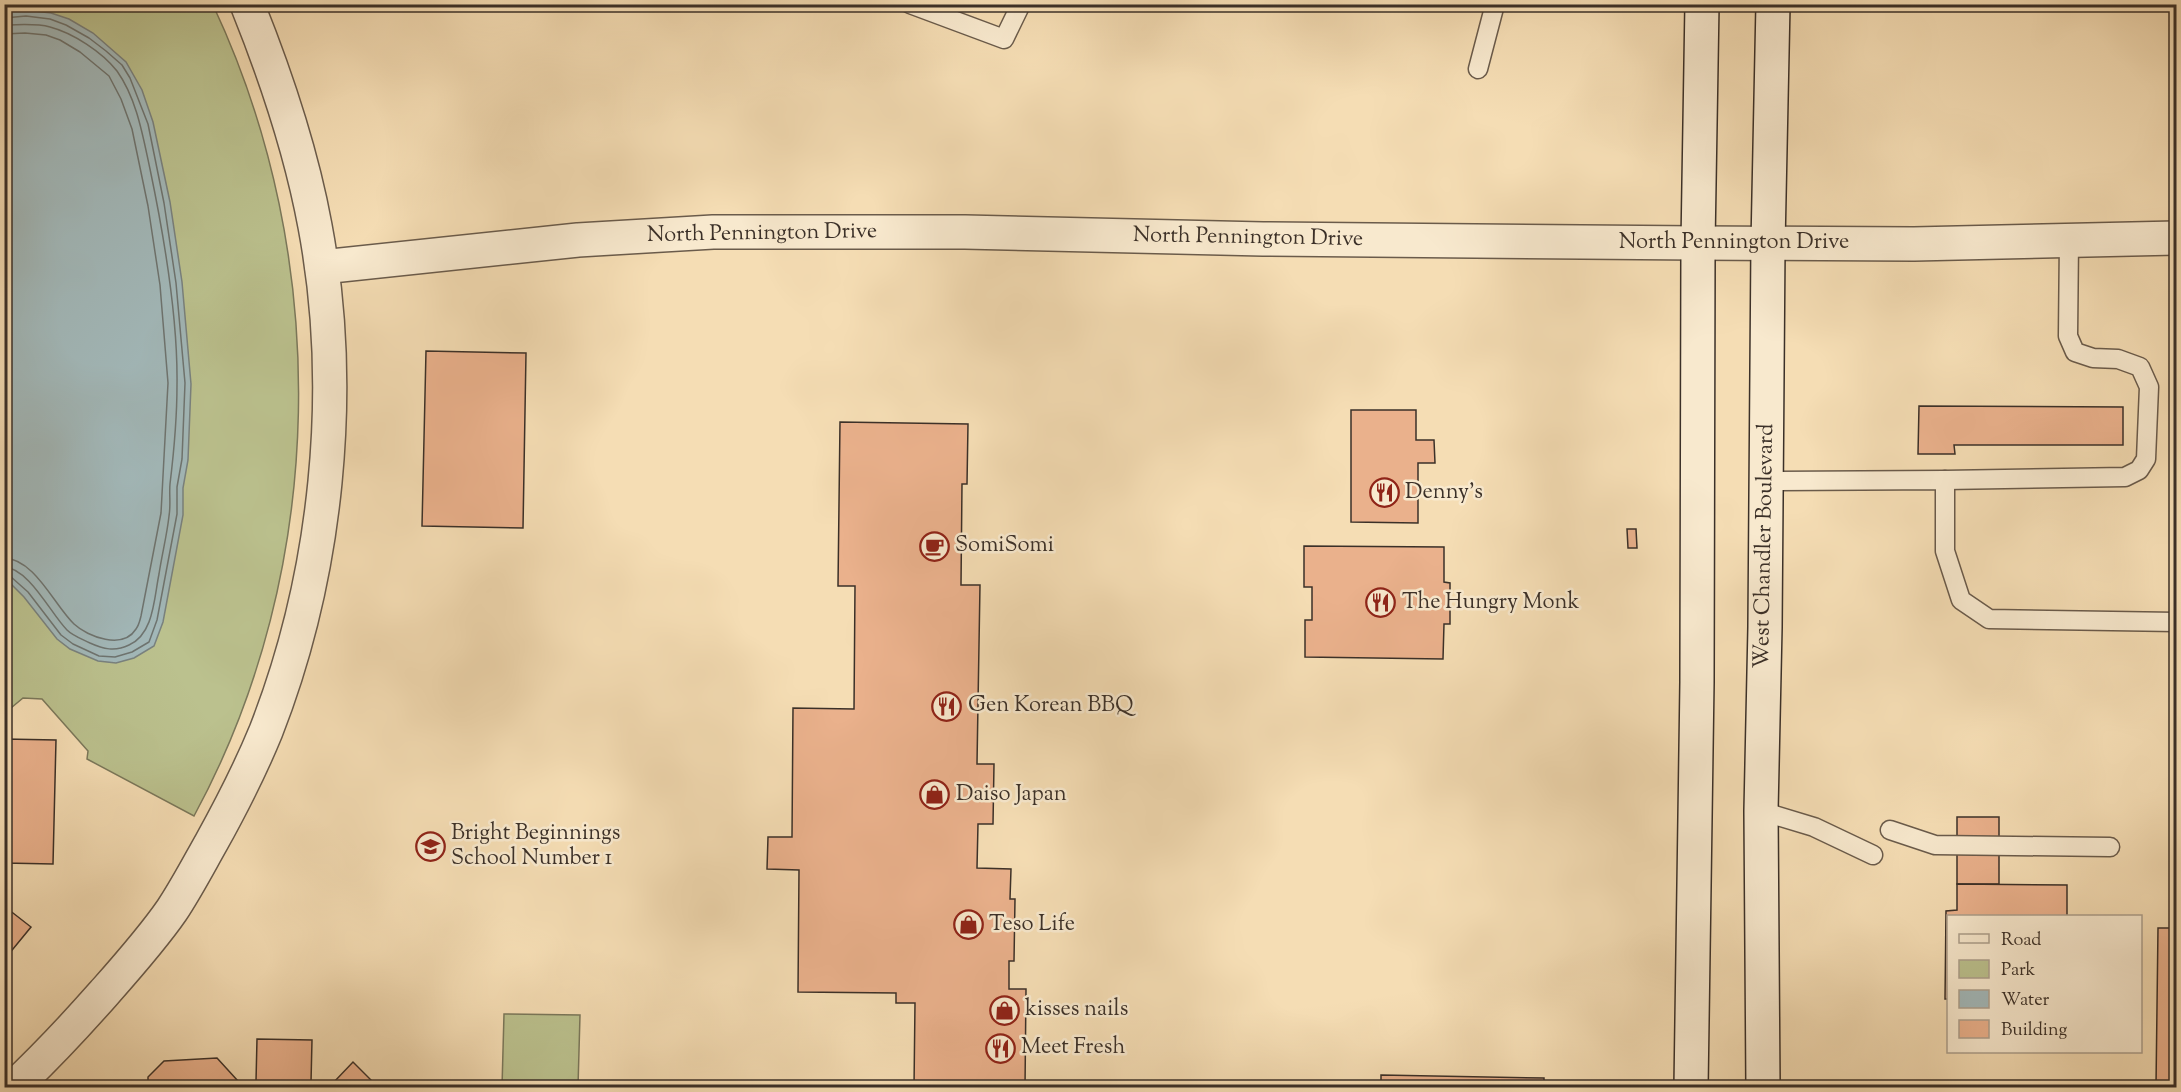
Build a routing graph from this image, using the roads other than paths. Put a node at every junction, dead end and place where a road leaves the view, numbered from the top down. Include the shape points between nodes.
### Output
1 (247, 4) edge
2 (910, 4) edge
3 (1021, 4) edge
4 (1495, 4) edge
5 (1702, 4) edge
6 (1773, 4) edge
7 (1478, 69) dead end
8 (2176, 238) edge
9 (2070, 240) junction
10 (1698, 243) junction
11 (1768, 244) junction
12 (322, 267) junction
13 (1945, 480) junction
14 (1766, 481) junction
15 (2176, 620) edge
16 (1761, 812) junction
17 (1890, 830) dead end
18 (2110, 847) dead end
19 (1873, 855) dead end
20 (13, 1088) edge
21 (1691, 1088) edge
22 (1763, 1088) edge

1 - 12 street via 286,110
2 - 3 lane via 1004,39
4 - 7 lane
5 - 10 street
6 - 11 street, West Chandler Boulevard
8 - 9 street, North Pennington Drive
9 - 11 street, North Pennington Drive
9 - 13 lane via 2068,336 2075,352 2140,367 2149,387 2146,459 2139,470 2125,477
10 - 11 street, North Pennington Drive
10 - 12 street, North Pennington Drive via 713,232 543,243
10 - 21 street
11 - 14 street, West Chandler Boulevard
12 - 20 street via 329,353 325,484 308,591 282,687 241,787 171,910 126,969 51,1054
13 - 14 lane
13 - 15 lane via 1948,561 1961,600 1989,619
14 - 16 street, West Chandler Boulevard
16 - 19 lane via 1814,826
16 - 22 street, West Chandler Boulevard
17 - 18 lane via 1935,845

